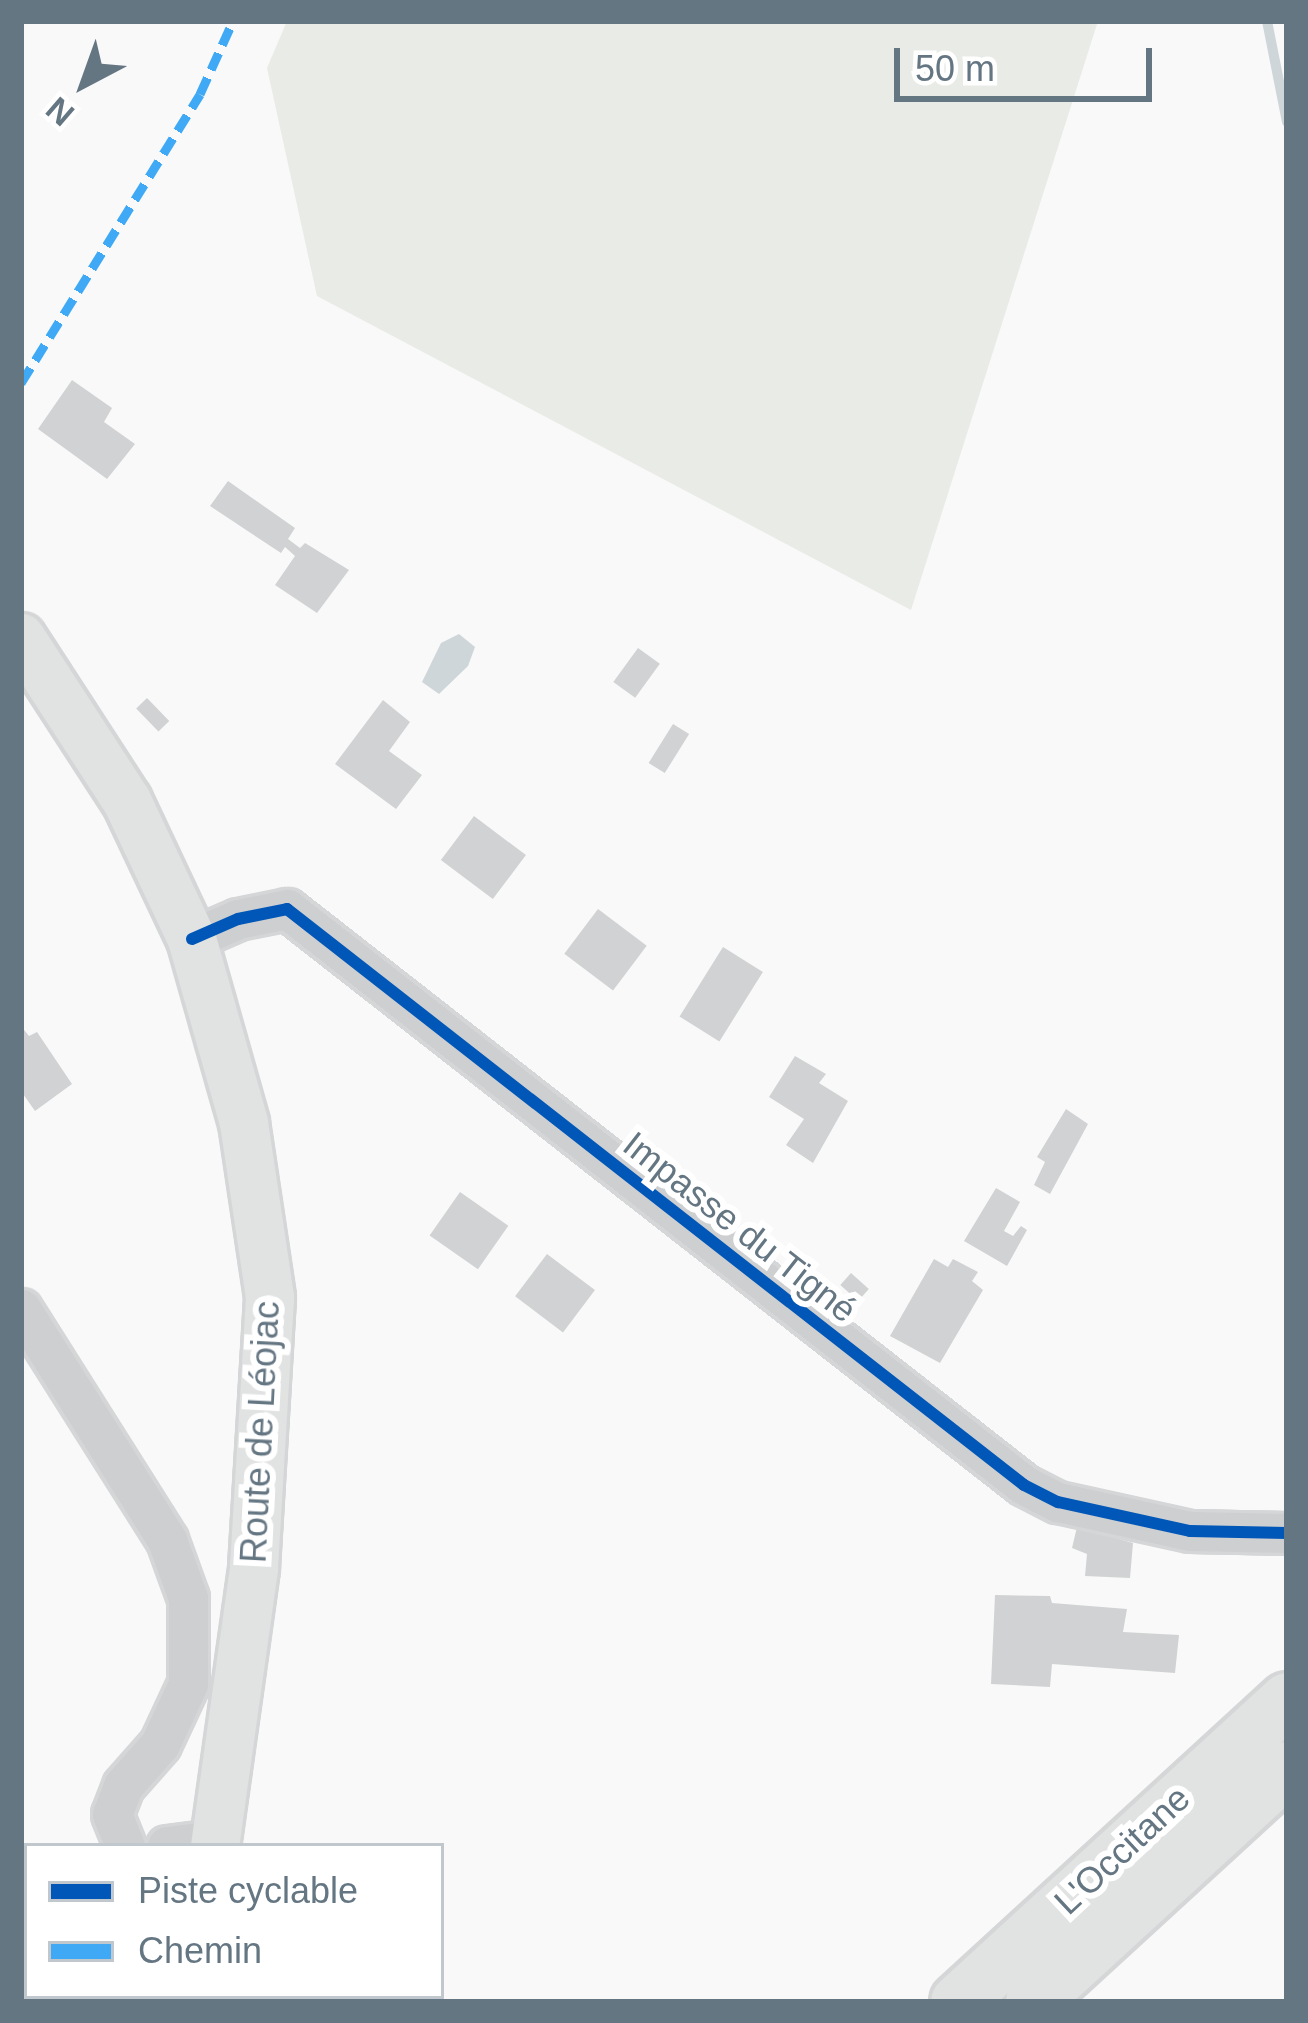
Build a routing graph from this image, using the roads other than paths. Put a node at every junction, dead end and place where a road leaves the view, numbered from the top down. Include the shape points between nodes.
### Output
1 (21, 638) edge
2 (192, 939) junction
3 (21, 1309) edge
4 (1287, 1533) edge
5 (1287, 1700) edge
6 (1287, 1769) edge
7 (124, 1843) edge
8 (215, 1843) edge
9 (958, 2002) edge
10 (1033, 2002) edge

1 - 2 main road, Route de Léojac via 127,801
2 - 4 street, Impasse du Tigné via 287,909 1024,1485 1058,1502 1190,1531
2 - 8 main road, Route de Léojac via 244,1124 270,1298 254,1569
3 - 7 street via 167,1540 188,1598 188,1684 160,1744 123,1786 112,1814
5 - 9 highway, L'Occitane
6 - 10 highway, L'Occitane

